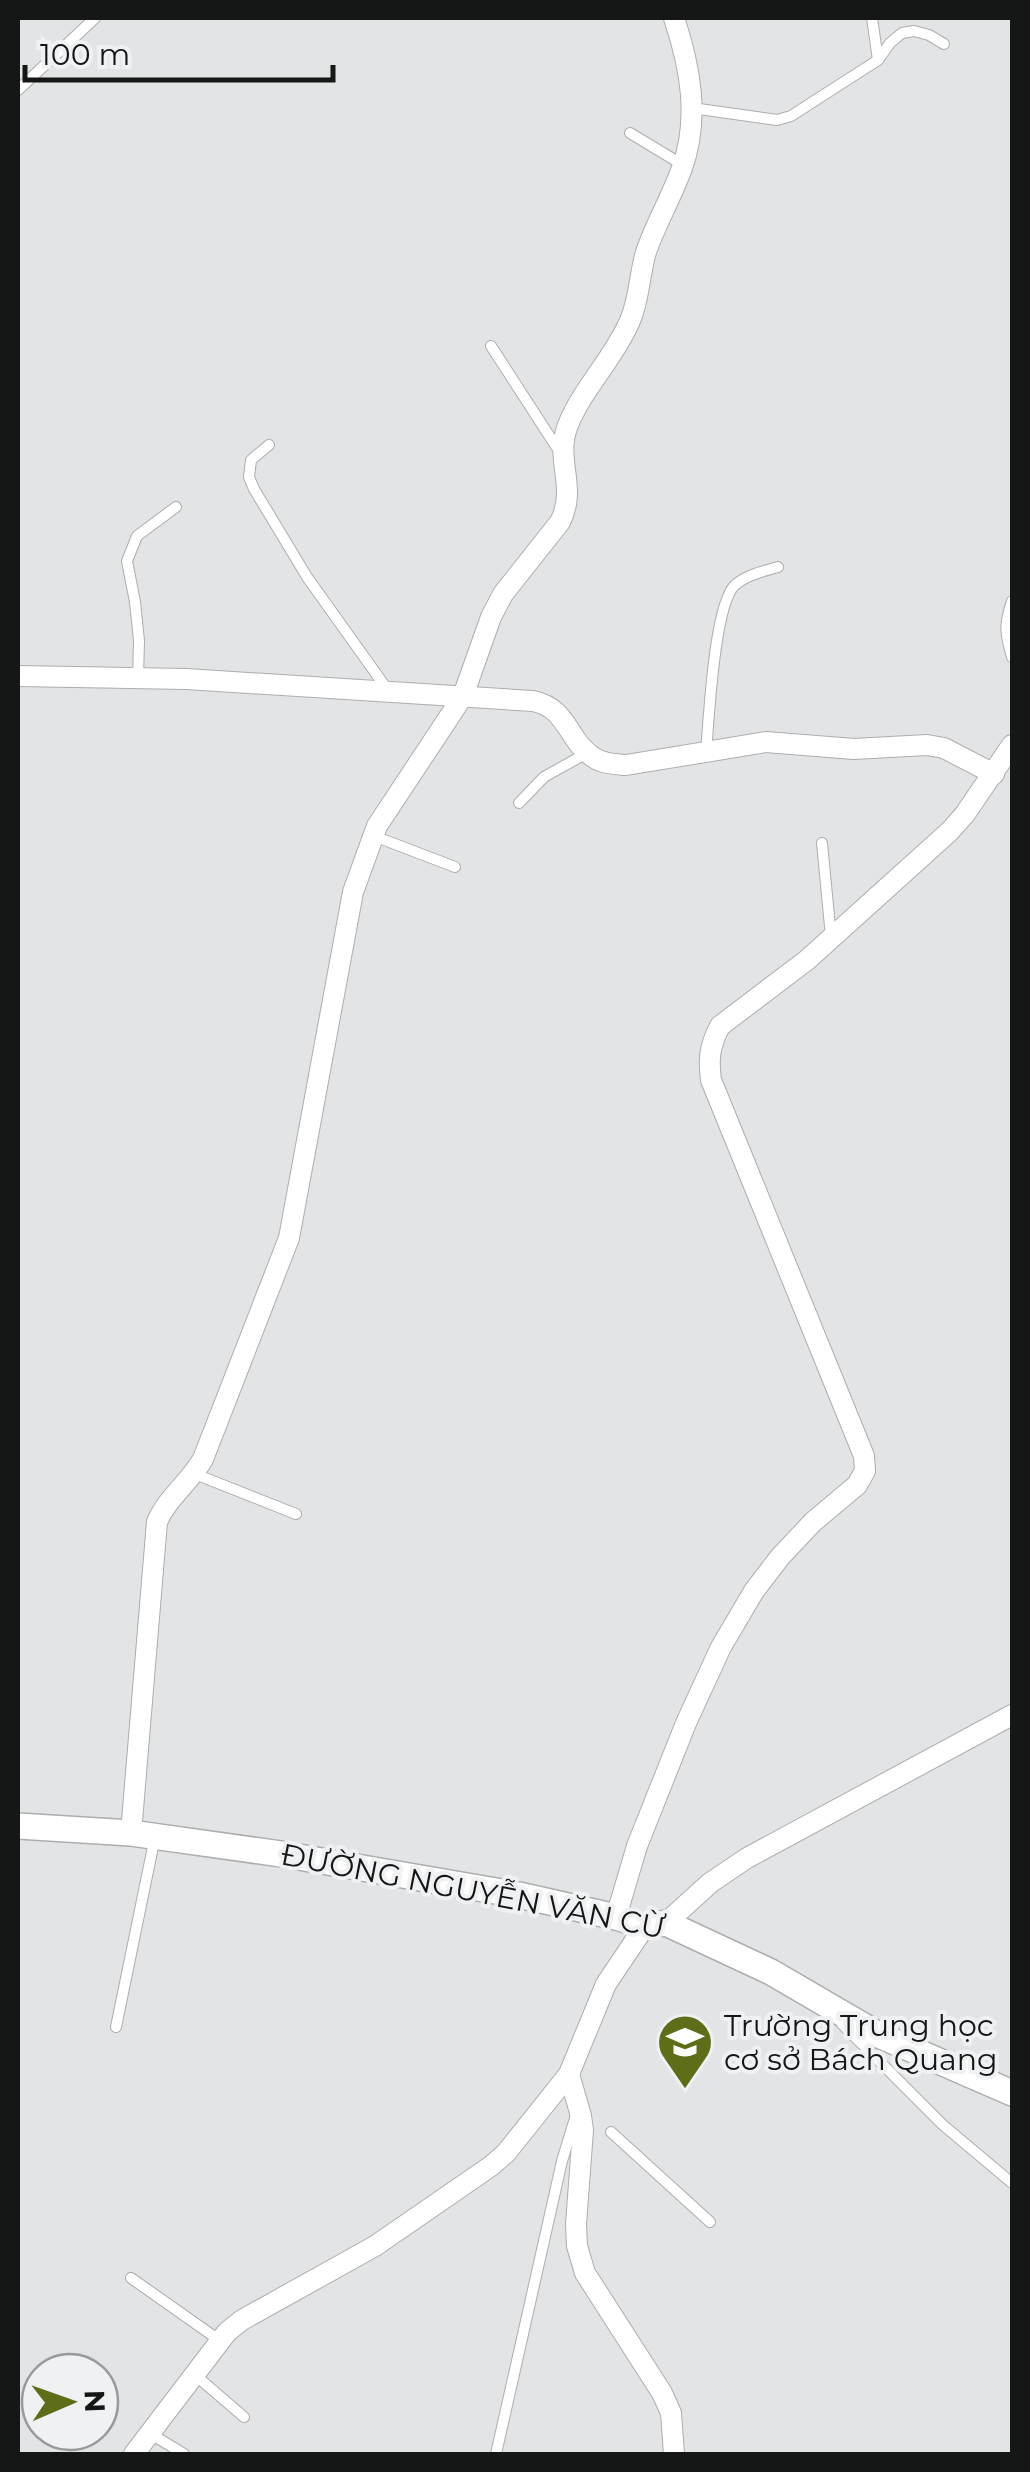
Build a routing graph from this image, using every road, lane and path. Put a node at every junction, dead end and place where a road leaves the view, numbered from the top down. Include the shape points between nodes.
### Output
1 (95, 18) edge
2 (674, 18) edge
3 (872, 18) edge
4 (944, 44) dead end
5 (878, 60) junction
6 (18, 90) edge
7 (692, 108) junction
8 (630, 133) dead end
9 (683, 165) junction
10 (491, 346) dead end
11 (269, 446) dead end
12 (564, 458) junction
13 (176, 507) dead end
14 (778, 567) dead end
15 (1012, 601) edge
16 (1012, 657) edge
17 (18, 676) edge
18 (138, 678) junction
19 (388, 692) junction
20 (463, 696) junction
21 (1012, 745) edge
22 (588, 752) junction
23 (706, 752) junction
24 (994, 774) junction
25 (518, 803) dead end
26 (373, 836) junction
27 (822, 843) dead end
28 (454, 867) dead end
29 (831, 938) junction
30 (194, 1474) junction
31 (296, 1514) dead end
32 (1012, 1715) edge
33 (18, 1826) edge
34 (143, 1835) junction
35 (616, 1918) junction
36 (655, 1925) junction
37 (817, 1998) junction
38 (116, 2027) dead end
39 (569, 2074) junction
40 (1012, 2093) edge
41 (586, 2115) junction
42 (610, 2132) dead end
43 (1012, 2183) edge
44 (710, 2222) dead end
45 (131, 2278) dead end
46 (219, 2340) junction
47 (194, 2374) junction
48 (244, 2417) dead end
49 (150, 2433) junction
50 (134, 2454) edge
51 (184, 2454) edge
52 (496, 2454) edge
53 (674, 2454) edge

1 - 6 lane
2 - 7 street
3 - 5 lane
4 - 5 lane via 914,30 890,42
5 - 7 lane via 777,120
7 - 9 street
8 - 9 lane
9 - 12 street via 648,248 628,326 568,424
10 - 12 lane
11 - 19 lane via 251,460 254,488
12 - 20 street via 567,509 503,594
13 - 18 lane via 137,536 127,562
14 - 23 lane via 745,578 727,596
15 - 16 lane via 1005,632
17 - 18 street
18 - 19 street
19 - 20 street
20 - 22 street via 546,704
20 - 26 street
21 - 24 street
22 - 23 street via 626,765
22 - 25 lane via 544,777
23 - 24 street via 766,742 854,749 926,744
24 - 29 street via 950,830
26 - 28 lane
26 - 30 street via 353,892 289,1238
27 - 29 lane
29 - 35 street via 720,1026 708,1060 864,1456 864,1471 780,1557 722,1647 637,1846
30 - 31 lane
30 - 34 street via 157,1522
32 - 36 street via 747,1858
33 - 34 street, ĐƯỜNG NGUYỄN VĂN CỪ
34 - 35 street, ĐƯỜNG NGUYỄN VĂN CỪ via 414,1876
34 - 38 lane
35 - 36 street, ĐƯỜNG NGUYỄN VĂN CỪ
36 - 37 street, ĐƯỜNG NGUYỄN VĂN CỪ
36 - 39 street via 606,1984
37 - 40 street, ĐƯỜNG NGUYỄN VĂN CỪ via 879,2035
37 - 43 lane via 943,2125
39 - 41 street
39 - 46 street via 491,2166
41 - 52 lane via 562,2161
41 - 53 street via 577,2246 585,2273 672,2414
42 - 44 lane
45 - 46 lane
46 - 47 street
47 - 48 lane
47 - 49 street
49 - 50 street
49 - 51 lane

